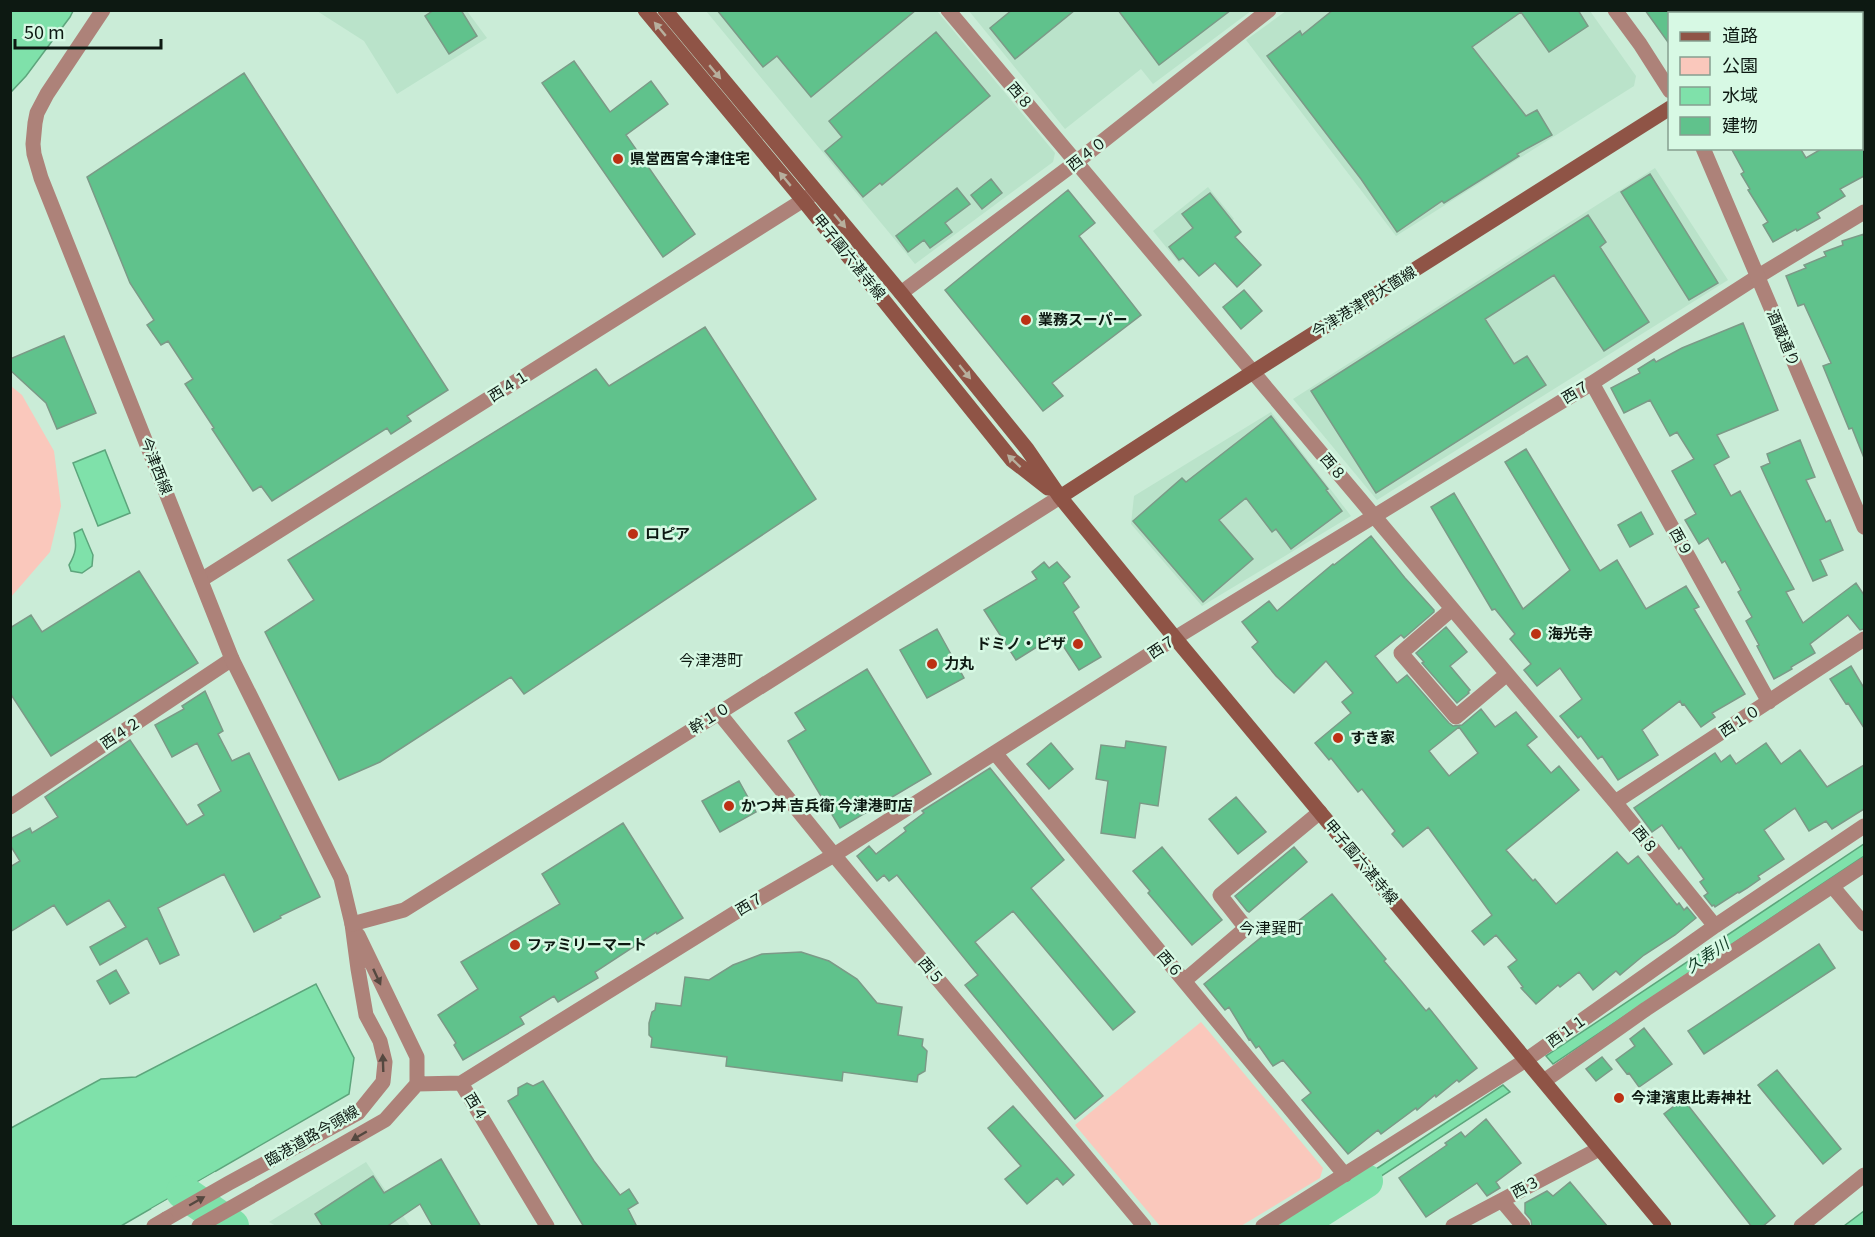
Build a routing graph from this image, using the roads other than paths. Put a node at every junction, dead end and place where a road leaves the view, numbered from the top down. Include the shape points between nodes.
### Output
1 (103, 10) edge
2 (645, 10) edge
3 (665, 10) edge
4 (948, 10) edge
5 (1269, 10) edge
6 (1615, 10) edge
7 (1668, 88) edge
8 (1668, 109) edge
9 (1703, 150) edge
10 (1075, 163) junction
11 (810, 196) junction
12 (1864, 212) edge
13 (1757, 278) junction
14 (901, 293) junction
15 (1253, 372) junction
16 (1592, 383) junction
17 (1060, 497) junction
18 (1374, 516) junction
19 (1864, 526) edge
20 (201, 580) junction
21 (1452, 609) junction
22 (1175, 638) junction
23 (1864, 639) edge
24 (231, 658) junction
25 (1507, 674) junction
26 (1769, 702) junction
27 (719, 713) junction
28 (995, 753) junction
29 (1615, 802) junction
30 (10, 807) edge
31 (1320, 813) junction
32 (1864, 826) edge
33 (834, 855) junction
34 (1864, 865) edge
35 (1832, 886) junction
36 (352, 924) junction
37 (1864, 924) edge
38 (1715, 926) junction
39 (1184, 981) junction
40 (1526, 1060) junction
41 (1544, 1081) junction
42 (461, 1083) junction
43 (417, 1084) junction
44 (1599, 1149) junction
45 (1345, 1175) junction
46 (1864, 1175) edge
47 (1502, 1201) junction
48 (160, 1223) edge
49 (199, 1227) edge
50 (547, 1227) edge
51 (1144, 1227) edge
52 (1263, 1227) edge
53 (1453, 1227) edge
54 (1522, 1227) edge
55 (1664, 1227) edge
56 (1801, 1227) edge

1 - 20 street, 今津西線 via 42,103 35,123 34,154
11 -> 2 main road, 甲子園六湛寺線
3 -> 11 main road, 甲子園六湛寺線
4 - 10 street, 西８
5 - 10 street, 西４０
6 - 7 street
8 - 15 main road, 今津港津門大箇線
9 - 13 street, 酒蔵通り
10 - 14 street, 西４０
10 - 15 street, 西８
11 -> 14 main road, 甲子園六湛寺線
17 -> 11 main road, 甲子園六湛寺線 via 1012,460
11 - 20 street, 西４１
12 - 13 street, 西７
13 - 16 street, 西７
13 - 19 street, 酒蔵通り
14 -> 17 main road, 甲子園六湛寺線 via 1027,449
15 - 17 main road, 今津港津門大箇線
15 - 18 street, 西８
16 - 18 street, 西７
16 - 26 street, 西９
17 - 22 main road, 甲子園六湛寺線
17 - 27 street, 幹１０
18 - 21 street, 西８
18 - 22 street, 西７
20 - 24 street, 今津西線
21 - 25 street, 西８
21 - 25 street via 1401,653 1456,717
22 - 28 street, 西７
22 - 31 main road, 甲子園六湛寺線
23 - 26 street, 西１０
24 - 30 street, 西４２
24 - 36 street, 今津西線 via 341,878
25 - 29 street, 西８
26 - 29 street, 西１０
27 - 33 street, 西５
27 - 36 street, 幹１０ via 404,910
28 - 33 street, 西７
28 - 39 street, 西６
29 - 38 street, 西８
31 - 39 street via 1220,895 1246,928
31 - 40 main road, 甲子園六湛寺線
32 - 38 street, 西１１
33 - 42 street, 西７
33 - 51 street, 西５
34 - 35 street
35 - 37 street
35 - 41 street
36 -> 43 street via 417,1057
48 -> 36 street, 臨港道路今頭線 via 358,1113 383,1082 385,1062 380,1041 366,1015
38 - 40 street, 西１１
39 - 45 street, 西６
40 - 41 main road, 甲子園六湛寺線
40 - 45 street, 西１１
41 - 44 main road, 甲子園六湛寺線
42 - 43 street, 西４
42 - 50 street, 西４
43 -> 49 street, 臨港道路今頭線 via 386,1120
44 - 47 street, 西３
44 - 55 main road, 甲子園六湛寺線
45 - 52 street, 西１１
46 - 56 street
47 - 53 street, 西３
47 - 54 street

